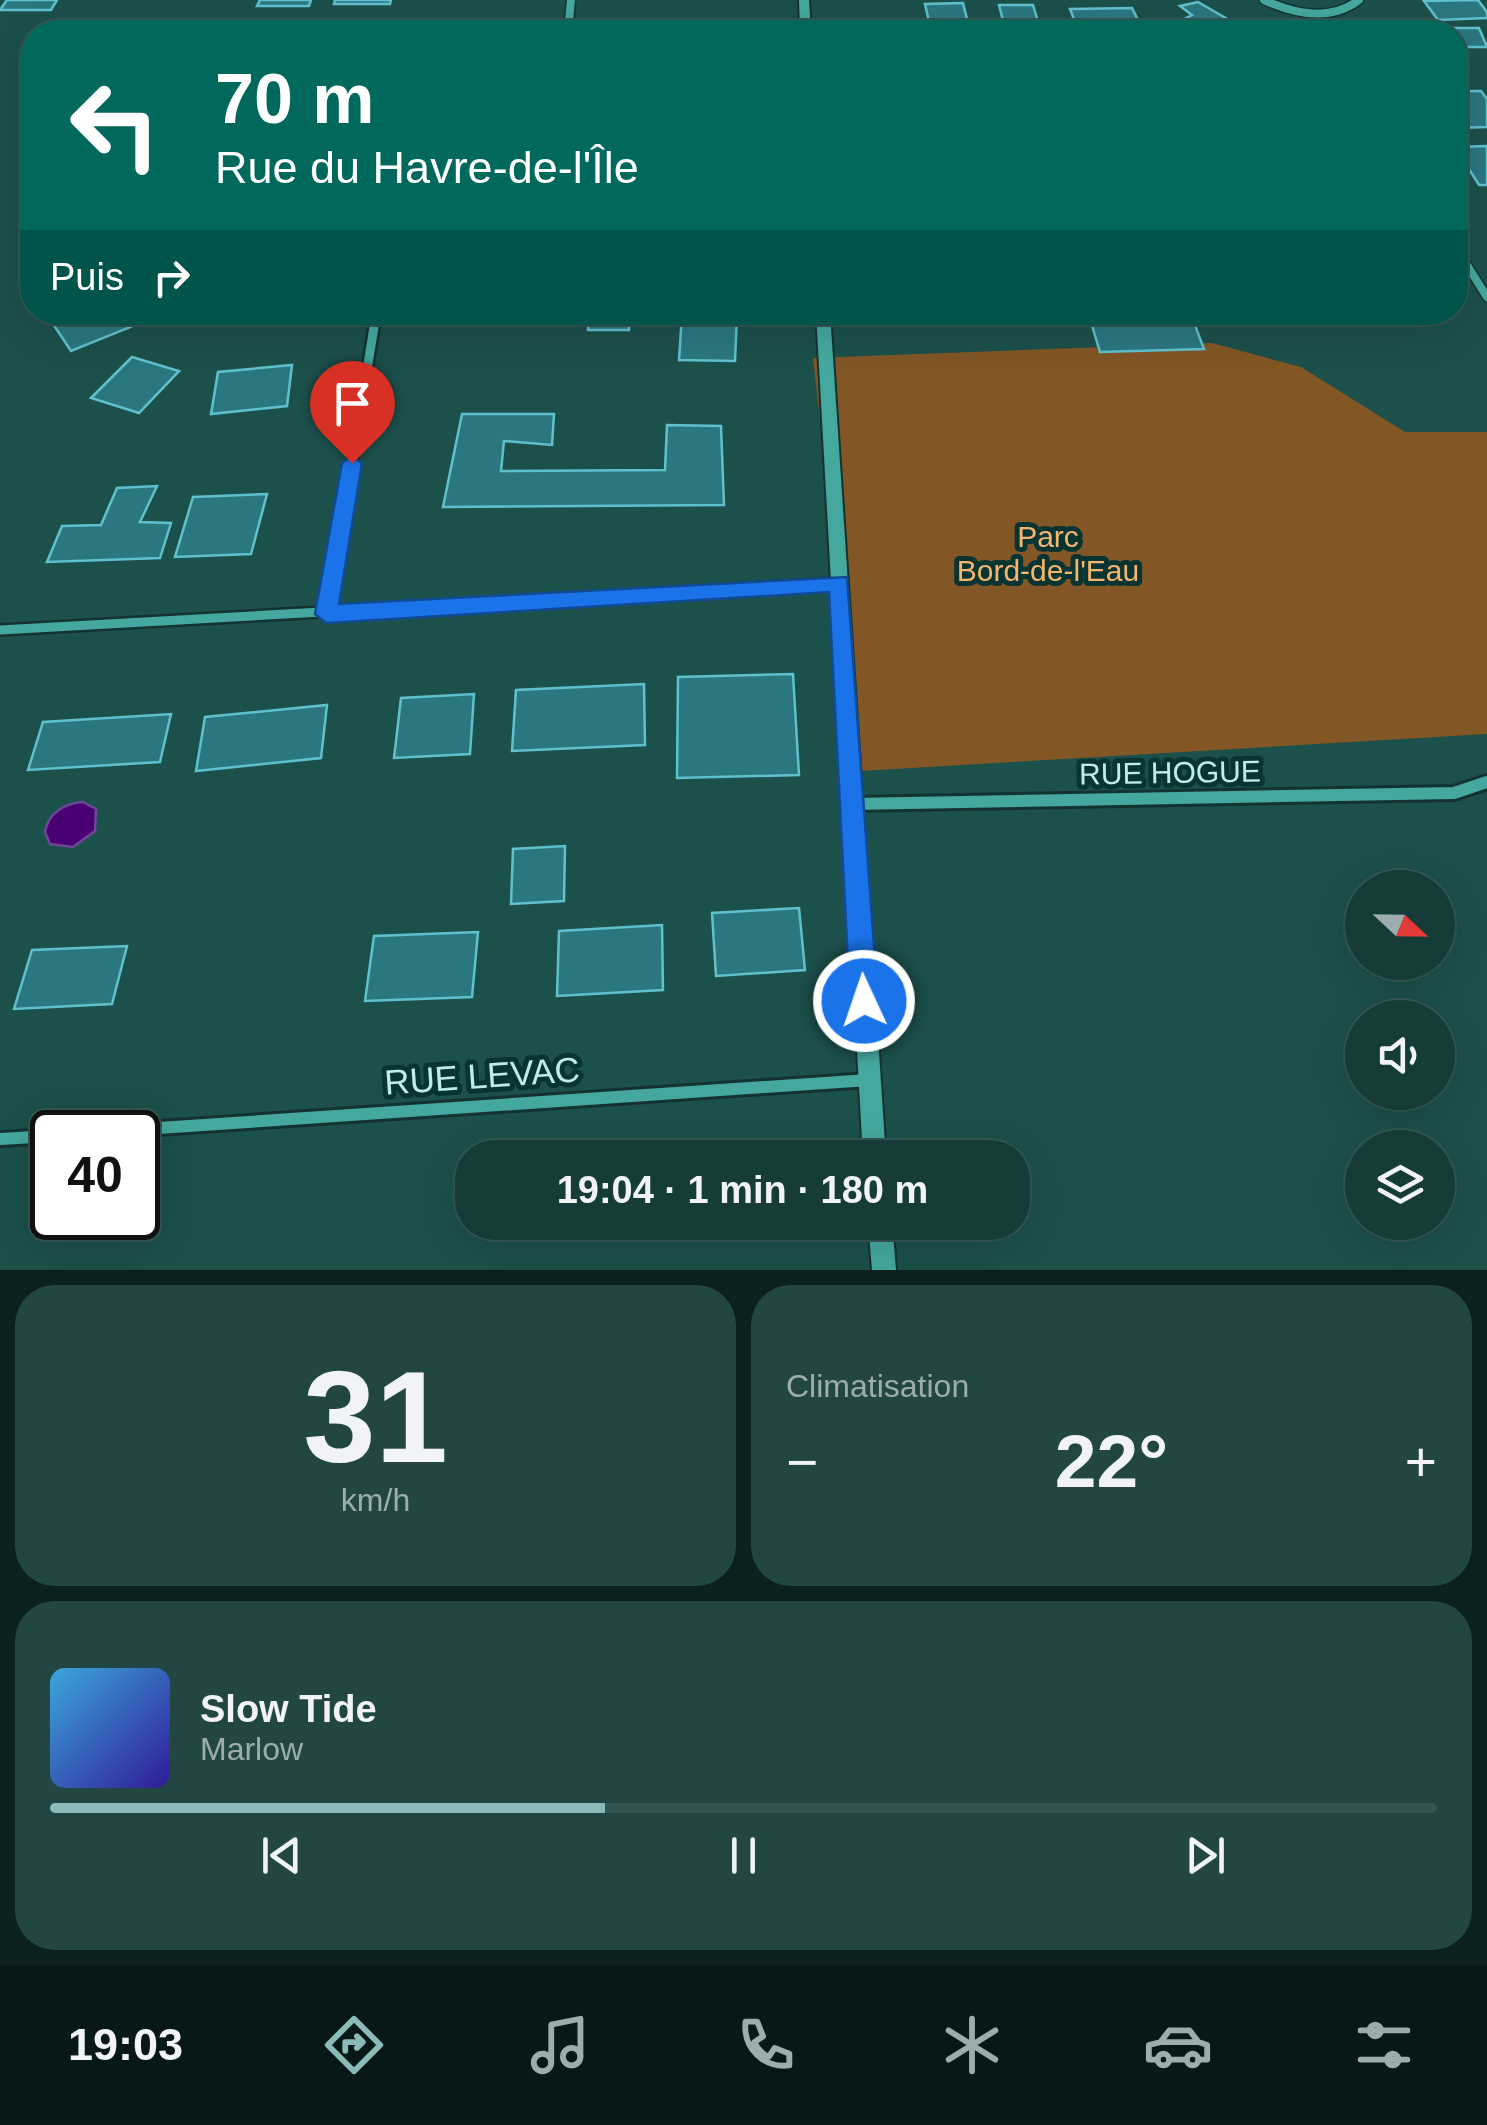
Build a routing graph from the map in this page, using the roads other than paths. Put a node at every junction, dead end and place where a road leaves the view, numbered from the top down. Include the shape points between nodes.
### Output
1 (1264, 0) edge
2 (1359, 0) edge
3 (1468, 267) edge
4 (1487, 297) edge
5 (375, 325) edge
6 (824, 325) edge
7 (839, 583) junction
8 (326, 614) junction
9 (0, 630) edge
10 (1487, 782) edge
11 (852, 804) junction
12 (869, 1080) junction
13 (160, 1128) edge
14 (30, 1137) edge
15 (0, 1139) edge
16 (874, 1140) edge
17 (882, 1240) edge
18 (884, 1270) edge

1 - 2 street via 1322,14
3 - 4 street
5 - 8 street
6 - 7 street
7 - 8 street
7 - 11 street
8 - 9 street
10 - 11 street, RUE HOGUE via 1454,793
11 - 12 street
12 - 13 street, RUE LEVAC
12 - 16 street
14 - 15 street
17 - 18 street

